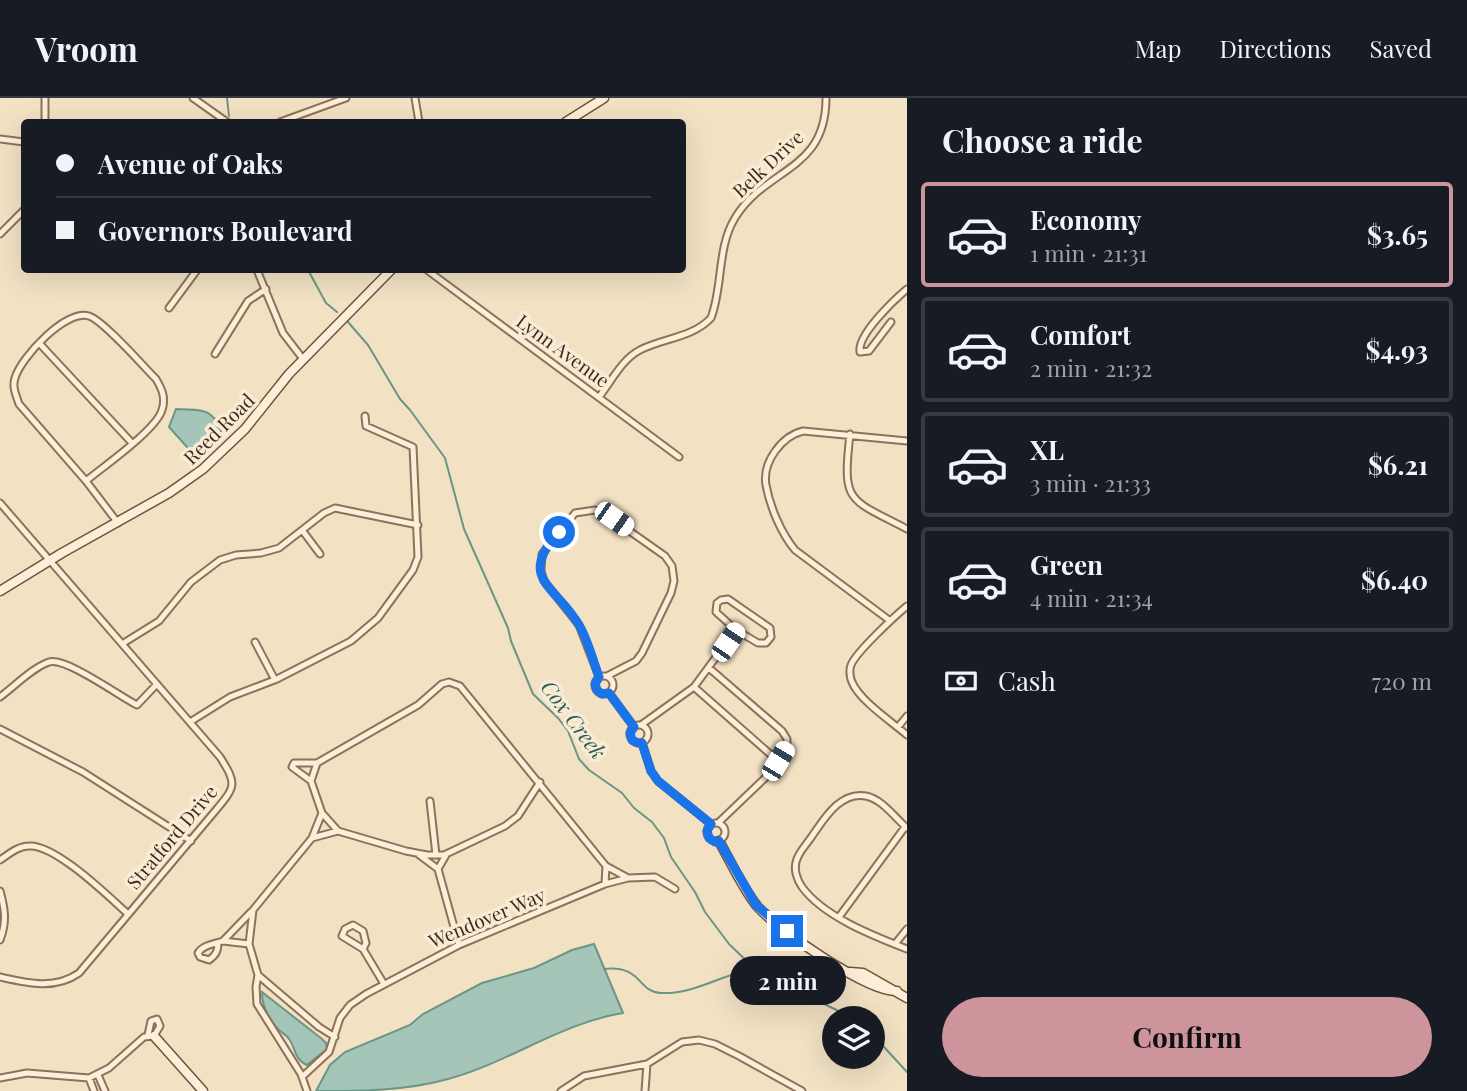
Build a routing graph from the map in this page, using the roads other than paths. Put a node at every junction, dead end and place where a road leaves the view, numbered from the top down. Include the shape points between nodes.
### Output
1 (45, 98) edge
2 (193, 98) edge
3 (346, 98) edge
4 (415, 98) edge
5 (604, 98) edge
6 (826, 98) edge
7 (45, 119) edge
8 (223, 119) edge
9 (288, 119) edge
10 (418, 119) edge
11 (571, 119) edge
12 (0, 139) edge
13 (21, 142) edge
14 (21, 213) edge
15 (0, 233) edge
16 (195, 273) edge
17 (258, 273) edge
18 (388, 273) edge
19 (431, 273) edge
20 (266, 289) junction
21 (907, 289) edge
22 (169, 308) dead end
23 (891, 321) dead end
24 (40, 344) junction
25 (215, 354) dead end
26 (303, 359) junction
27 (599, 397) junction
28 (365, 416) dead end
29 (850, 434) junction
30 (907, 441) edge
31 (132, 443) junction
32 (679, 457) dead end
33 (86, 481) junction
34 (0, 503) edge
35 (118, 523) junction
36 (418, 525) junction
37 (907, 529) edge
38 (302, 530) junction
39 (320, 554) dead end
40 (50, 561) junction
41 (0, 592) edge
42 (907, 606) edge
43 (889, 620) junction
44 (736, 630) junction
45 (255, 642) dead end
46 (122, 644) junction
47 (709, 668) junction
48 (607, 676) junction
49 (599, 677) junction
50 (275, 680) junction
51 (157, 684) junction
52 (694, 687) junction
53 (609, 693) junction
54 (0, 696) edge
55 (907, 716) edge
56 (190, 722) junction
57 (638, 726) junction
58 (898, 727) junction
59 (0, 729) edge
60 (907, 735) edge
61 (642, 743) junction
62 (778, 761) junction
63 (317, 763) junction
64 (311, 781) junction
65 (540, 782) junction
66 (430, 801) dead end
67 (322, 813) junction
68 (714, 824) junction
69 (906, 828) edge
70 (338, 831) junction
71 (312, 838) junction
72 (191, 841) junction
73 (719, 841) junction
74 (417, 853) junction
75 (447, 854) junction
76 (436, 855) junction
77 (0, 860) edge
78 (606, 866) junction
79 (438, 869) junction
80 (628, 878) junction
81 (605, 884) junction
82 (675, 889) dead end
83 (0, 891) edge
84 (253, 910) junction
85 (128, 914) junction
86 (839, 916) junction
87 (907, 929) edge
88 (0, 940) edge
89 (249, 944) junction
90 (895, 944) junction
91 (459, 945) junction
92 (363, 949) junction
93 (907, 949) edge
94 (258, 975) junction
95 (0, 978) edge
96 (384, 984) junction
97 (907, 998) edge
98 (151, 1035) joint
99 (335, 1037) junction
100 (647, 1063) junction
101 (99, 1074) junction
102 (302, 1077) junction
103 (89, 1078) junction
104 (0, 1079) edge
105 (94, 1091) edge
106 (105, 1091) edge
107 (203, 1091) edge
108 (307, 1091) edge
109 (561, 1091) edge
110 (645, 1091) edge
111 (802, 1091) edge

1 - 7 street
2 - 8 street
3 - 9 street
4 - 10 street
5 - 11 street
6 - 27 street, Belk Drive via 825,120 813,149 755,195 734,219 711,318 684,335 630,357
12 - 13 street
14 - 15 street
16 - 22 street
17 - 20 street
18 - 26 street, Reed Road
19 - 27 street, Lynn Avenue
20 - 25 street via 248,301
20 - 26 street via 283,332
21 - 23 street via 862,338 860,352 869,351
24 - 31 street
24 - 31 street via 65,320 90,316 156,379 162,389 162,412
24 - 33 street via 15,375 19,404
26 - 35 street, Reed Road via 222,452 190,480
27 - 32 street, Lynn Avenue
28 - 36 street via 366,426 413,447
29 - 30 street
29 - 37 street via 845,475 848,489 862,505
29 - 43 street via 795,433 773,456 766,469 766,484 785,538 795,550
31 - 33 street
33 - 35 street
34 - 40 street, Stratford Drive
35 - 40 street, Reed Road
36 - 38 street via 335,508
36 - 50 street via 418,557 413,570 373,624 351,641
38 - 39 street
38 - 46 street via 271,551 220,560 191,582 159,621
40 - 41 street, Reed Road
40 - 46 street, Stratford Drive
42 - 43 street
43 - 58 street via 851,665 850,674 868,701
44 - 44 street via 758,643 771,637 770,628 728,599 721,600 716,612
44 - 47 street
45 - 50 street
46 - 51 street, Stratford Drive
47 - 52 street
47 - 62 street via 782,731 787,745
48 - 49 street
48 - 49 street via 642,653 671,593 674,572 665,556 614,519 585,510 575,513 547,545 540,562 544,581 579,625
48 - 53 street via 612,683
49 - 53 street via 597,690
50 - 56 street via 230,698
51 - 54 street via 137,705 54,662
51 - 56 street, Stratford Drive
52 - 57 street
52 - 62 street
53 - 57 street
55 - 58 street
56 - 72 street, Stratford Drive via 233,777 231,791
57 - 61 street via 647,729 649,736
57 - 61 street via 630,733 632,740
58 - 60 street
59 - 72 street via 83,772
61 - 68 street via 658,781
62 - 68 street via 750,795
63 - 64 street
63 - 64 street via 294,763 292,767
63 - 65 street via 449,682 460,685
64 - 67 street
65 - 75 street via 518,816
65 - 78 street
66 - 76 street
67 - 70 street
67 - 71 street
68 - 73 street via 724,827 726,834
68 - 73 street via 707,831 709,838
69 - 86 street
69 - 86 street via 879,802 862,795 834,807 823,821 798,857 796,872 810,895
70 - 71 street
70 - 74 street
71 - 84 street
72 - 85 street, Stratford Drive
73 - 97 street via 756,905 791,935 850,972 863,973
74 - 76 street
74 - 79 street
75 - 76 street
75 - 79 street
77 - 85 street via 18,849 39,846 60,856
78 - 80 street
78 - 81 street
79 - 91 street
80 - 81 street, Wendover Way
80 - 82 street, Wendover Way via 655,877
81 - 91 street, Wendover Way
83 - 88 street via 5,909
84 - 89 street
84 - 89 street via 220,942
85 - 95 street, Stratford Drive via 69,979 35,984
86 - 90 street
87 - 90 street
89 - 94 street
90 - 93 street
91 - 96 street, Wendover Way
92 - 92 street via 342,936 345,929 353,925 363,931
92 - 96 street
94 - 99 street
94 - 102 street via 260,1012
96 - 99 street, Wendover Way via 351,1005 340,1018
98 - 101 street
98 - 107 street
99 - 102 street, Wendover Way via 329,1052
100 - 109 street via 584,1076
100 - 110 street
100 - 111 street via 682,1042 699,1040 715,1044
101 - 103 street
101 - 106 street
102 - 108 street
103 - 104 street via 27,1073
103 - 105 street

